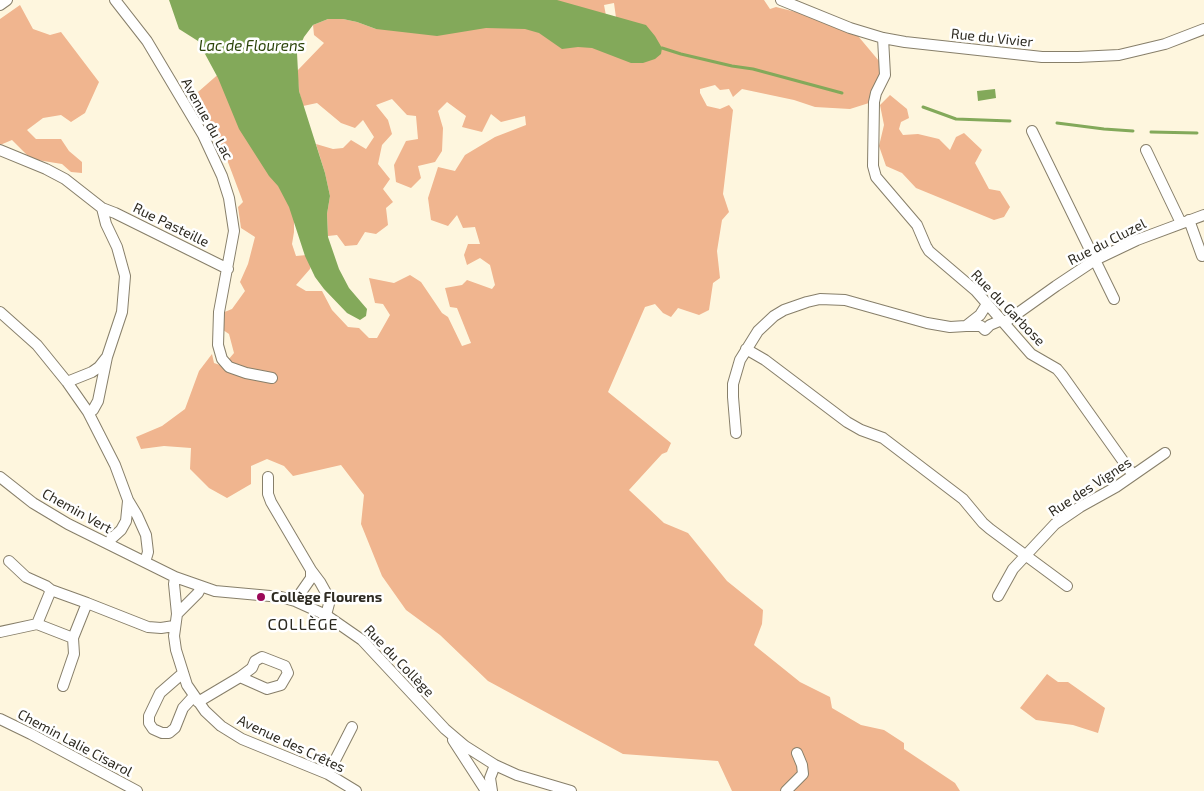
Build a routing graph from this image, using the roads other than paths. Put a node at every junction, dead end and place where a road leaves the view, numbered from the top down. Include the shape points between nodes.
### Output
1 (7, 0) edge
2 (114, 0) edge
3 (781, 0) edge
4 (0, 4) edge
5 (1204, 28) edge
6 (883, 38) junction
7 (1032, 131) dead end
8 (0, 150) edge
9 (1146, 150) dead end
10 (102, 208) junction
11 (1204, 215) edge
12 (1185, 221) junction
13 (1202, 256) dead end
14 (1096, 260) junction
15 (228, 269) junction
16 (1114, 299) dead end
17 (987, 304) junction
18 (0, 312) edge
19 (1003, 322) junction
20 (966, 326) junction
21 (746, 349) junction
22 (107, 357) junction
23 (272, 378) dead end
24 (67, 382) junction
25 (88, 412) junction
26 (736, 432) dead end
27 (1165, 453) dead end
28 (1133, 475) junction
29 (268, 477) dead end
30 (0, 478) edge
31 (128, 500) junction
32 (109, 544) junction
33 (1026, 555) junction
34 (9, 561) dead end
35 (145, 562) junction
36 (311, 570) junction
37 (175, 577) junction
38 (1067, 586) dead end
39 (201, 587) junction
40 (51, 590) junction
41 (998, 596) dead end
42 (295, 601) junction
43 (87, 603) junction
44 (177, 614) junction
45 (326, 615) junction
46 (37, 624) junction
47 (174, 626) junction
48 (0, 632) edge
49 (74, 638) junction
50 (183, 673) junction
51 (240, 676) dead end
52 (62, 686) dead end
53 (196, 699) junction
54 (0, 719) edge
55 (352, 727) dead end
56 (445, 729) junction
57 (797, 753) dead end
58 (482, 758) junction
59 (495, 765) junction
60 (328, 774) junction
61 (478, 779) junction
62 (137, 791) edge
63 (356, 791) edge
64 (486, 791) edge
65 (492, 791) edge
66 (572, 791) edge
67 (786, 791) edge

1 - 4 street
2 - 15 street, Avenue du Lac via 147,41 203,135 222,176 234,231
3 - 6 street, Rue du Vivier
5 - 6 street, Rue du Vivier via 1151,48 1119,55 1078,57 1042,57
6 - 17 street, Rue du Garbose via 885,75 874,102 873,166 876,177 917,225 929,250
7 - 14 street
8 - 10 street, Rue Pasteille via 46,169
9 - 12 street
10 - 15 street, Rue Pasteille
10 - 22 street via 125,276 122,312
11 - 12 street, Rue du Cluzel
12 - 13 street
12 - 14 street, Rue du Cluzel
14 - 16 street
14 - 19 street, Rue du Cluzel
15 - 23 street, Avenue du Lac via 219,312 218,345 222,359 229,367
17 - 19 street, Rue du Garbose
17 - 20 street via 980,315
18 - 24 street via 37,345
19 - 20 street, Rue du Cluzel via 990,325 985,330 981,326
19 - 28 street, Rue du Garbose via 1031,354 1062,374
20 - 21 street, Rue du Cluzel via 940,326 845,300 820,299 796,305 774,316
21 - 26 street, Rue du Cluzel via 733,384
21 - 33 street via 847,422 883,438 963,499 983,523
22 - 24 street via 100,367
22 - 25 street via 98,402
24 - 25 street
25 - 31 street
27 - 28 street, Rue des Vignes
28 - 33 street, Rue des Vignes via 1067,515
29 - 36 street via 271,502
30 - 32 street, Chemin Vert via 33,503
31 - 32 street via 126,521
31 - 35 street via 146,535 148,552
32 - 35 street, Chemin Vert
33 - 38 street
33 - 41 street, Rue des Vignes
34 - 40 street via 26,576
35 - 37 street, Rue du Collège
36 - 42 street via 311,578
36 - 45 street via 330,600
37 - 39 street, Rue du Collège
37 - 44 street, Avenue des Crêtes
39 - 42 street, Rue du Collège
39 - 44 street
40 - 43 street
40 - 46 street
42 - 45 street, Rue du Collège
43 - 47 street via 148,627
43 - 49 street
44 - 47 street, Avenue des Crêtes
45 - 56 street, Rue du Collège via 362,640
46 - 48 street
46 - 49 street
47 - 50 street, Avenue des Crêtes via 176,650
49 - 52 street via 74,654
50 - 53 street, Avenue des Crêtes
50 - 53 street via 160,694 149,716 153,729 162,733 175,728 184,708
51 - 53 street
53 - 60 street, Avenue des Crêtes via 221,726 242,739
54 - 62 street, Chemin Lalie Cisarol
55 - 60 street
56 - 58 street, Rue du Collège
56 - 61 street
57 - 67 street via 803,774
58 - 59 street, Rue du Collège
58 - 61 street
59 - 65 street via 490,778
59 - 66 street, Rue du Collège
60 - 63 street, Avenue des Crêtes
61 - 64 street

